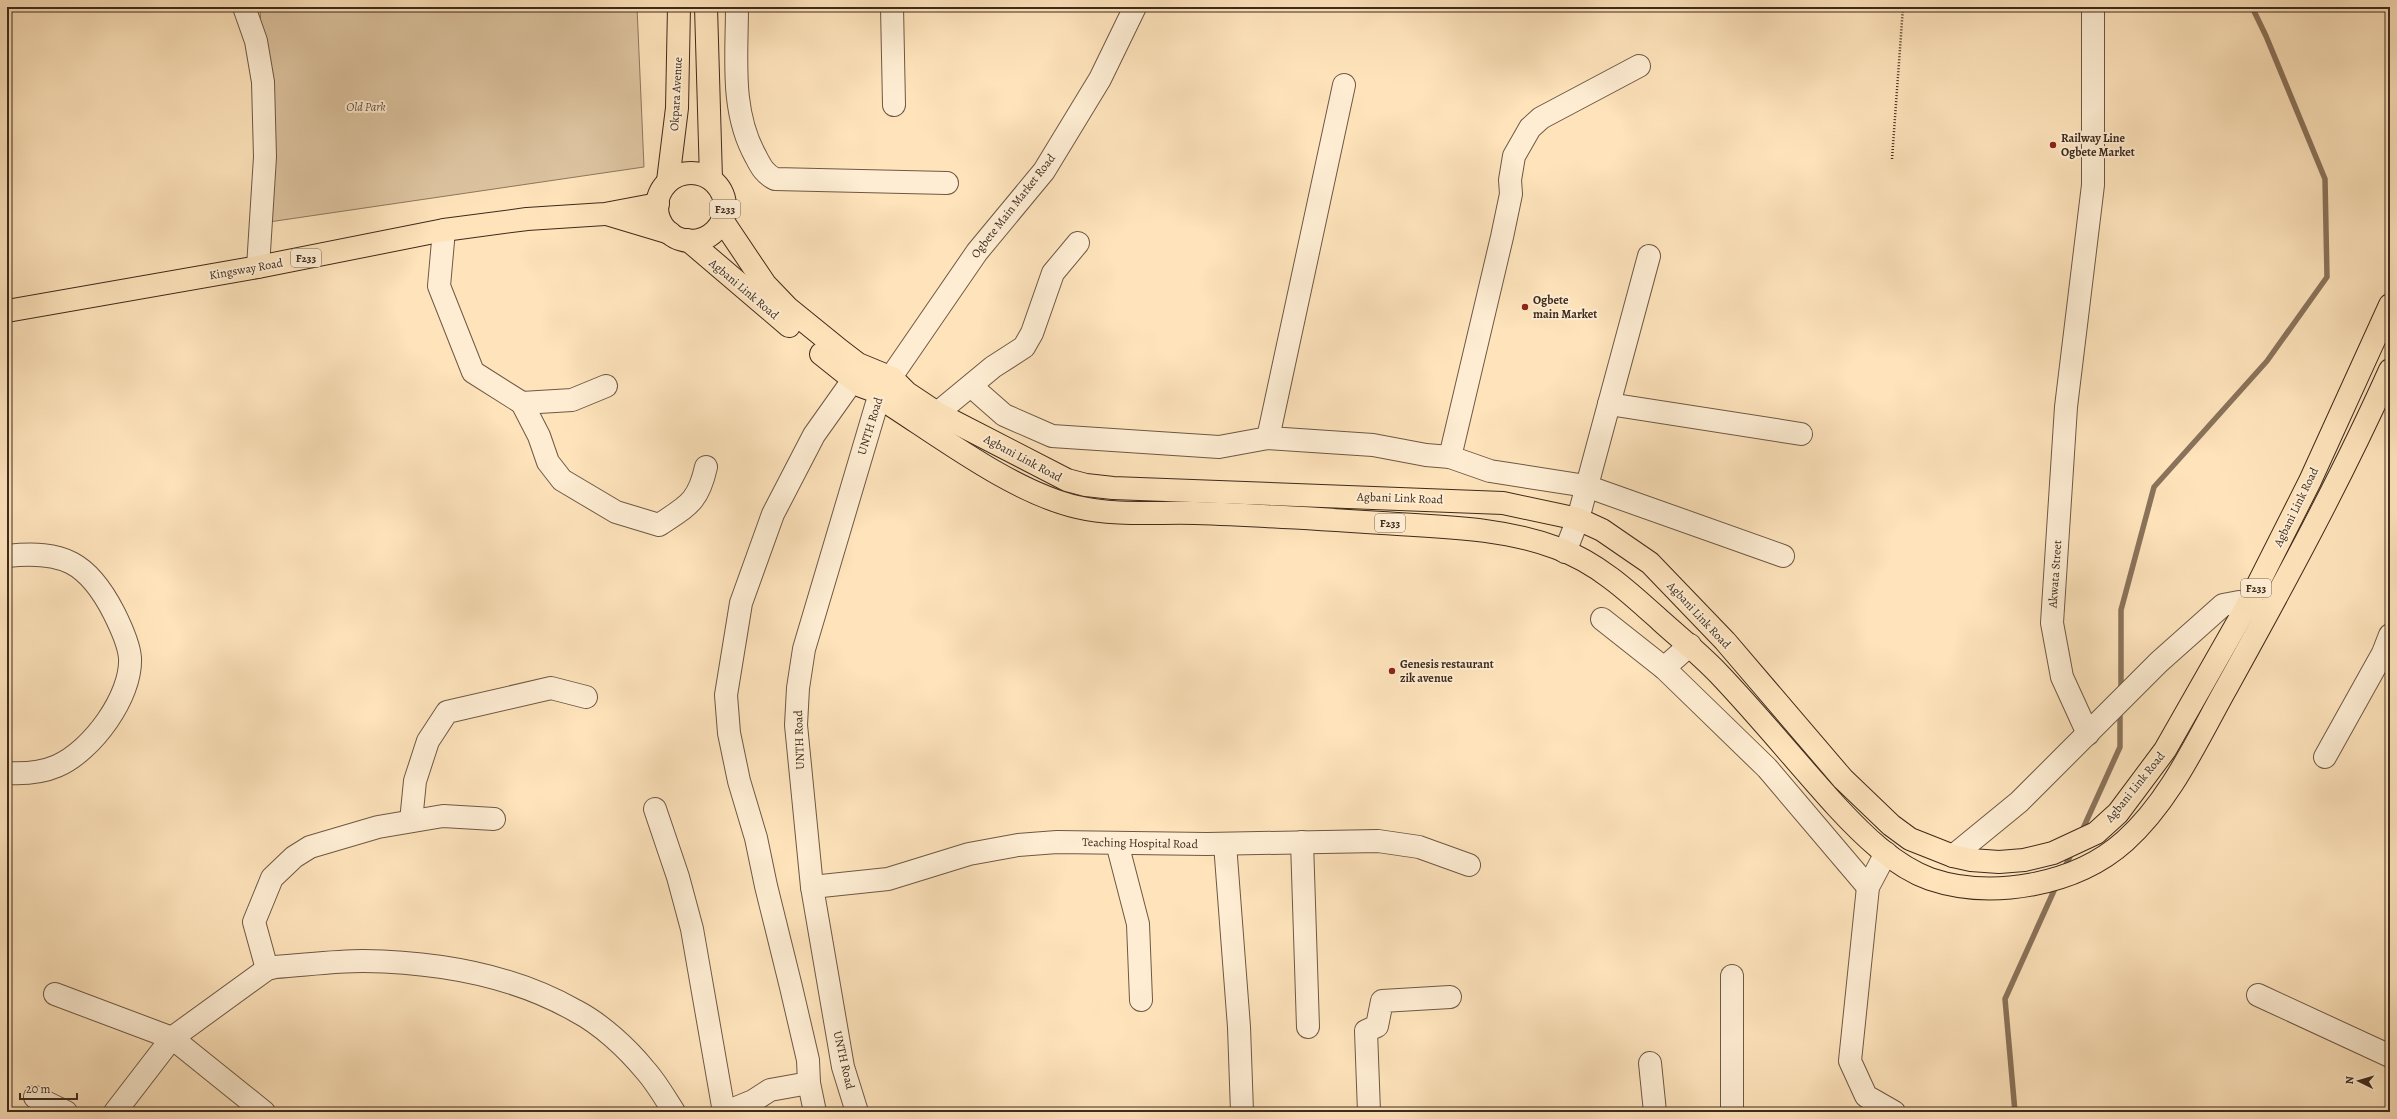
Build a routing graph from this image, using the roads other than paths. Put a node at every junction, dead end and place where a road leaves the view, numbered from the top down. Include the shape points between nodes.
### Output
1 (244, 7) edge
2 (678, 7) edge
3 (706, 7) edge
4 (737, 7) edge
5 (892, 7) edge
6 (1135, 7) edge
7 (2093, 7) edge
8 (1639, 66) dead end
9 (1344, 85) dead end
10 (894, 105) dead end
11 (711, 179) junction
12 (668, 181) junction
13 (947, 183) dead end
14 (658, 204) junction
15 (605, 214) junction
16 (722, 220) junction
17 (444, 230) junction
18 (679, 237) junction
19 (1078, 243) dead end
20 (1649, 256) dead end
21 (258, 267) junction
22 (2390, 305) edge
23 (7, 311) edge
24 (2390, 370) edge
25 (853, 380) junction
26 (886, 385) junction
27 (606, 386) dead end
28 (971, 386) junction
29 (522, 403) junction
30 (1609, 404) junction
31 (930, 419) junction
32 (1801, 434) dead end
33 (1268, 438) junction
34 (1450, 457) junction
35 (706, 467) dead end
36 (1586, 486) junction
37 (1578, 519) junction
38 (1565, 552) junction
39 (7, 556) edge
40 (1783, 556) dead end
41 (2257, 610) junction
42 (1602, 619) dead end
43 (2390, 635) edge
44 (1690, 645) junction
45 (1664, 668) junction
46 (586, 697) dead end
47 (2088, 734) junction
48 (1787, 750) junction
49 (2325, 757) dead end
50 (1767, 768) junction
51 (7, 773) edge
52 (655, 809) dead end
53 (494, 819) dead end
54 (411, 821) junction
55 (1302, 842) junction
56 (1117, 843) junction
57 (1225, 844) junction
58 (1886, 852) junction
59 (1953, 856) junction
60 (1469, 865) dead end
61 (812, 887) junction
62 (1868, 887) junction
63 (267, 969) junction
64 (1732, 976) dead end
65 (56, 994) dead end
66 (2258, 995) dead end
67 (1450, 997) dead end
68 (1141, 1000) dead end
69 (1308, 1026) dead end
70 (172, 1038) junction
71 (2390, 1056) edge
72 (1650, 1063) dead end
73 (809, 1083) junction
74 (35, 1097) dead end
75 (66, 1112) edge
76 (116, 1112) edge
77 (264, 1112) edge
78 (674, 1112) edge
79 (725, 1112) edge
80 (816, 1112) edge
81 (857, 1112) edge
82 (1242, 1112) edge
83 (1368, 1112) edge
84 (1655, 1112) edge
85 (1732, 1112) edge
86 (1894, 1112) edge

1 - 21 street via 256,41 263,82 265,157
2 - 12 main road, Okpara Avenue via 677,108
3 - 11 main road
4 - 13 street via 737,97 740,120 766,174 775,179
5 - 10 street
6 - 26 street, Ogbete Main Market Road via 1100,79 1044,171 977,252
7 - 47 street, Akwata Street via 2093,185 2066,407 2052,623 2062,677
8 - 34 street via 1541,118 1530,128 1514,156 1510,180 1511,194 1502,237
9 - 33 street
11 - 12 main road via 689,172
11 - 16 main road, F233 via 719,187 724,198
12 - 14 main road via 661,192
14 - 15 main road, Kingsway Road / F233
14 - 18 main road, F233 via 659,217
15 - 17 main road, Kingsway Road / F233 via 527,219
15 - 18 main road, Kingsway Road / F233
16 - 18 main road, F233 via 708,236 698,240
16 - 26 main road, Agbani Link Road / F233 via 765,284 788,308
17 - 21 main road, Kingsway Road / F233
17 - 29 street via 439,286 473,372
18 - 25 main road, Agbani Link Road / F233
19 - 28 street via 1053,273 1032,334 1024,347 993,367
20 - 30 street
21 - 23 main road, Kingsway Road / F233
22 - 41 main road, Agbani Link Road / F233 via 2310,481
24 - 41 main road, Agbani Link Road / F233
25 - 26 main road, Agbani Link Road / F233 via 861,386
25 - 73 street via 814,435 773,514 741,603 726,695 729,733 739,781 756,838 808,1060
26 - 31 main road, Agbani Link Road / F233 via 907,393
26 - 61 street, UNTH Road via 815,606 804,649 798,688 796,725
27 - 29 street via 572,400
28 - 31 street
28 - 33 street via 1004,415 1052,436 1219,447
29 - 35 street via 539,436 548,462 562,480 616,512 659,525 693,502
30 - 32 street
30 - 36 street
31 - 37 main road, Agbani Link Road / F233 via 1050,474 1086,485 1496,502
31 - 38 main road, Agbani Link Road / F233 via 1004,477 1045,498 1080,508 1116,512 1274,516 1474,529 1513,535
33 - 34 street via 1373,445
34 - 36 street via 1490,471
36 - 37 street
36 - 40 street
37 - 38 street
37 - 59 main road, Agbani Link Road / F233 via 1607,533 1650,563 1725,641 1843,779 1875,811 1910,839
38 - 44 main road, Agbani Link Road / F233 via 1612,577
39 - 51 street via 54,555 70,560 86,571 104,594 119,624 130,657 127,687 112,713 80,753 58,766 34,774
41 - 47 street via 2234,602 2223,605 2159,662
41 - 58 main road, Agbani Link Road / F233 via 2201,734 2162,800 2127,839 2100,861 2047,880 2007,887 1959,885 1927,878
41 - 59 main road, Agbani Link Road / F233 via 2165,750 2118,813 2096,833 2073,845 2037,858 1999,862
42 - 45 street
43 - 49 street via 2383,653
44 - 45 street
44 - 48 main road, Agbani Link Road / F233
45 - 50 street
46 - 54 street via 551,688 447,712 428,741 415,781
47 - 59 street via 2019,802
48 - 50 street
48 - 58 main road, Agbani Link Road / F233 via 1857,828
50 - 62 street
52 - 79 street via 678,877 692,930
53 - 54 street via 443,816
54 - 63 street via 378,827 310,847 272,878 254,922
55 - 57 street, Teaching Hospital Road
55 - 60 street, Teaching Hospital Road via 1378,840 1419,847
55 - 69 street
56 - 57 street, Teaching Hospital Road
56 - 61 street, Teaching Hospital Road via 1057,842 1018,845 969,854 888,879
56 - 68 street via 1138,924
57 - 82 street via 1239,1027
58 - 62 street
61 - 81 street, UNTH Road via 842,1060
62 - 86 street via 1850,1061 1866,1096
63 - 70 street
63 - 78 street via 334,962 404,962 467,971 525,988 577,1011 612,1037 645,1070
64 - 85 street
65 - 70 street
66 - 71 street
67 - 83 street via 1382,1001 1377,1026 1366,1031
70 - 76 street
70 - 77 street
72 - 84 street
73 - 79 street via 770,1090 753,1101
73 - 80 street
74 - 75 street

